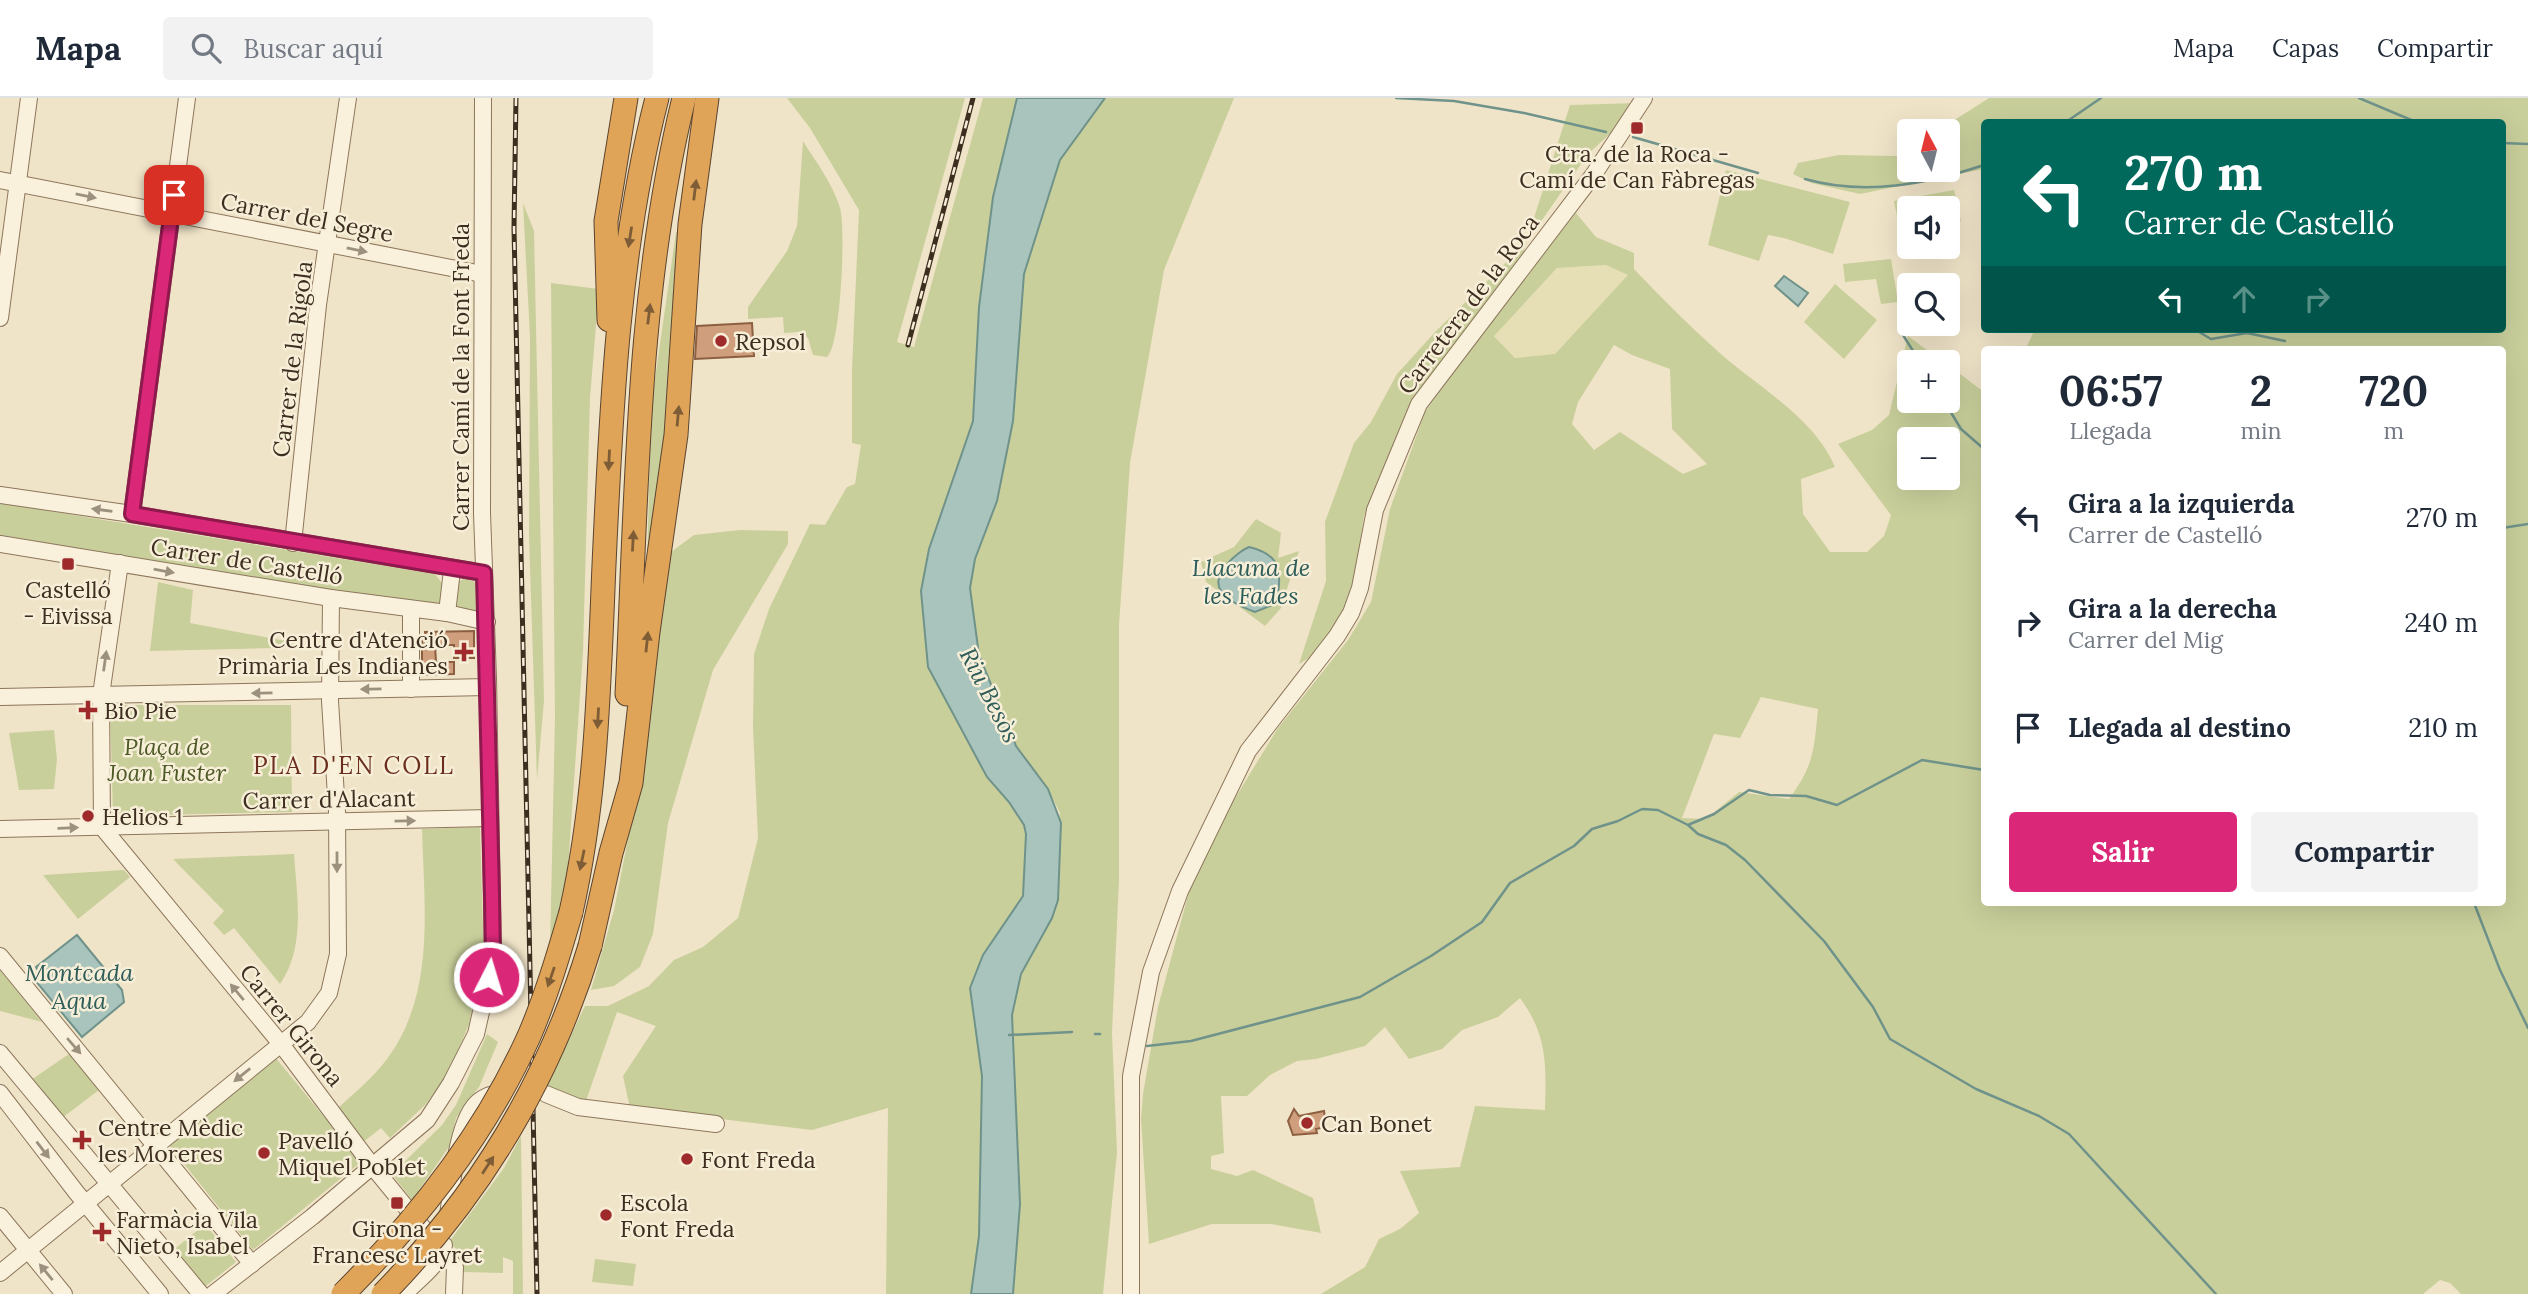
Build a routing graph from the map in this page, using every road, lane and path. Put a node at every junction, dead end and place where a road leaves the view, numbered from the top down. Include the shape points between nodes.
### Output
1 (29, 98) edge
2 (187, 98) edge
3 (348, 98) edge
4 (483, 98) edge
5 (626, 98) edge
6 (657, 98) edge
7 (684, 98) edge
8 (708, 98) edge
9 (1644, 98) edge
10 (0, 180) edge
11 (19, 184) junction
12 (173, 213) junction
13 (329, 243) junction
14 (482, 274) junction
15 (0, 318) edge
16 (614, 392) junction
17 (0, 495) edge
18 (132, 514) junction
19 (293, 542) junction
20 (0, 544) edge
21 (120, 563) junction
22 (452, 570) junction
23 (484, 573) junction
24 (331, 598) junction
25 (411, 609) junction
26 (447, 613) junction
27 (487, 622) junction
28 (488, 687) junction
29 (411, 689) junction
30 (330, 691) junction
31 (100, 695) junction
32 (0, 698) edge
33 (490, 818) junction
34 (337, 821) junction
35 (102, 827) junction
36 (0, 829) edge
37 (611, 853) junction
38 (0, 956) edge
39 (281, 1044) junction
40 (0, 1053) edge
41 (17, 1074) junction
42 (0, 1090) edge
43 (510, 1091) dead end
44 (545, 1094) dead end
45 (716, 1124) dead end
46 (157, 1146) junction
47 (373, 1167) junction
48 (108, 1184) junction
49 (84, 1202) junction
50 (0, 1216) edge
51 (28, 1249) junction
52 (443, 1253) junction
53 (253, 1264) junction
54 (0, 1273) edge
55 (65, 1294) edge
56 (160, 1294) edge
57 (201, 1294) edge
58 (213, 1294) edge
59 (343, 1294) edge
60 (383, 1294) edge
61 (404, 1294) edge
62 (454, 1294) edge
63 (1131, 1294) edge

1 - 11 street
2 - 12 street
3 - 13 street, Carrer de la Rigola
4 - 14 street, Carrer Camí de la Font Freda
5 - 16 highway via 606,221
6 -> 16 highway via 627,258
37 -> 7 highway via 626,714 644,354 667,179
37 -> 8 highway via 631,783 672,472 690,225
9 - 63 street, Carretera de la Roca via 1609,153 1419,404 1375,510 1360,588 1347,622 1248,751 1180,891 1151,972 1131,1076
10 - 11 street, Carrer del Segre
11 -> 12 street, Carrer del Segre
11 - 15 street
12 - 13 street, Carrer del Segre
12 - 18 street
13 -> 14 street, Carrer del Segre
13 - 19 street, Carrer de la Rigola via 318,305
14 - 23 street, Carrer Camí de la Font Freda
16 -> 59 highway, bridge via 597,733 584,853 552,977 530,1034 458,1161 429,1200
18 -> 17 street, Carrer de Castelló
18 - 19 street, Carrer de Castelló
19 - 22 street, Carrer de Castelló
20 - 21 street, Carrer de Castelló
21 -> 24 street, Carrer de Castelló
31 -> 21 street
22 - 23 street, Carrer de Castelló
22 - 26 street
23 - 27 street, Carrer Camí de la Font Freda
24 - 25 street, Carrer de Castelló
24 - 30 street
25 - 26 street, Carrer de Castelló
25 - 29 street
26 - 27 street, Carrer de Castelló
27 - 28 street, Carrer Camí de la Font Freda
28 - 29 street
28 - 33 street, Carrer Camí de la Font Freda
29 -> 30 street
30 -> 31 street
30 - 34 street
31 - 32 street
31 - 35 street
34 -> 33 street, Carrer d'Alacant
33 - 47 street, Carrer Camí de la Font Freda via 493,959 476,1034 427,1120
34 - 35 street, Carrer d'Alacant
34 -> 39 street via 336,968 317,1013
36 -> 35 street, Carrer d'Alacant
39 -> 35 street, Carrer Girona
60 -> 37 highway, bridge via 452,1216 509,1134 556,1043 590,946
38 -> 46 street
39 -> 46 street
39 - 47 street, Carrer Girona
40 - 41 street
41 - 42 street
41 - 48 street
42 -> 49 street
43 - 52 street via 492,1093 477,1102 465,1121
44 - 45 street via 578,1107
46 - 48 street
46 - 53 street
47 - 52 street, Carrer Girona
47 - 53 street, Carrer Camí de la Font Freda
48 - 49 street
48 - 57 street
49 - 51 street
49 - 56 street
50 - 51 street
51 - 54 street
55 -> 51 street
52 - 61 street
52 - 62 street via 455,1267
53 - 58 street, Carrer Camí de la Font Freda

